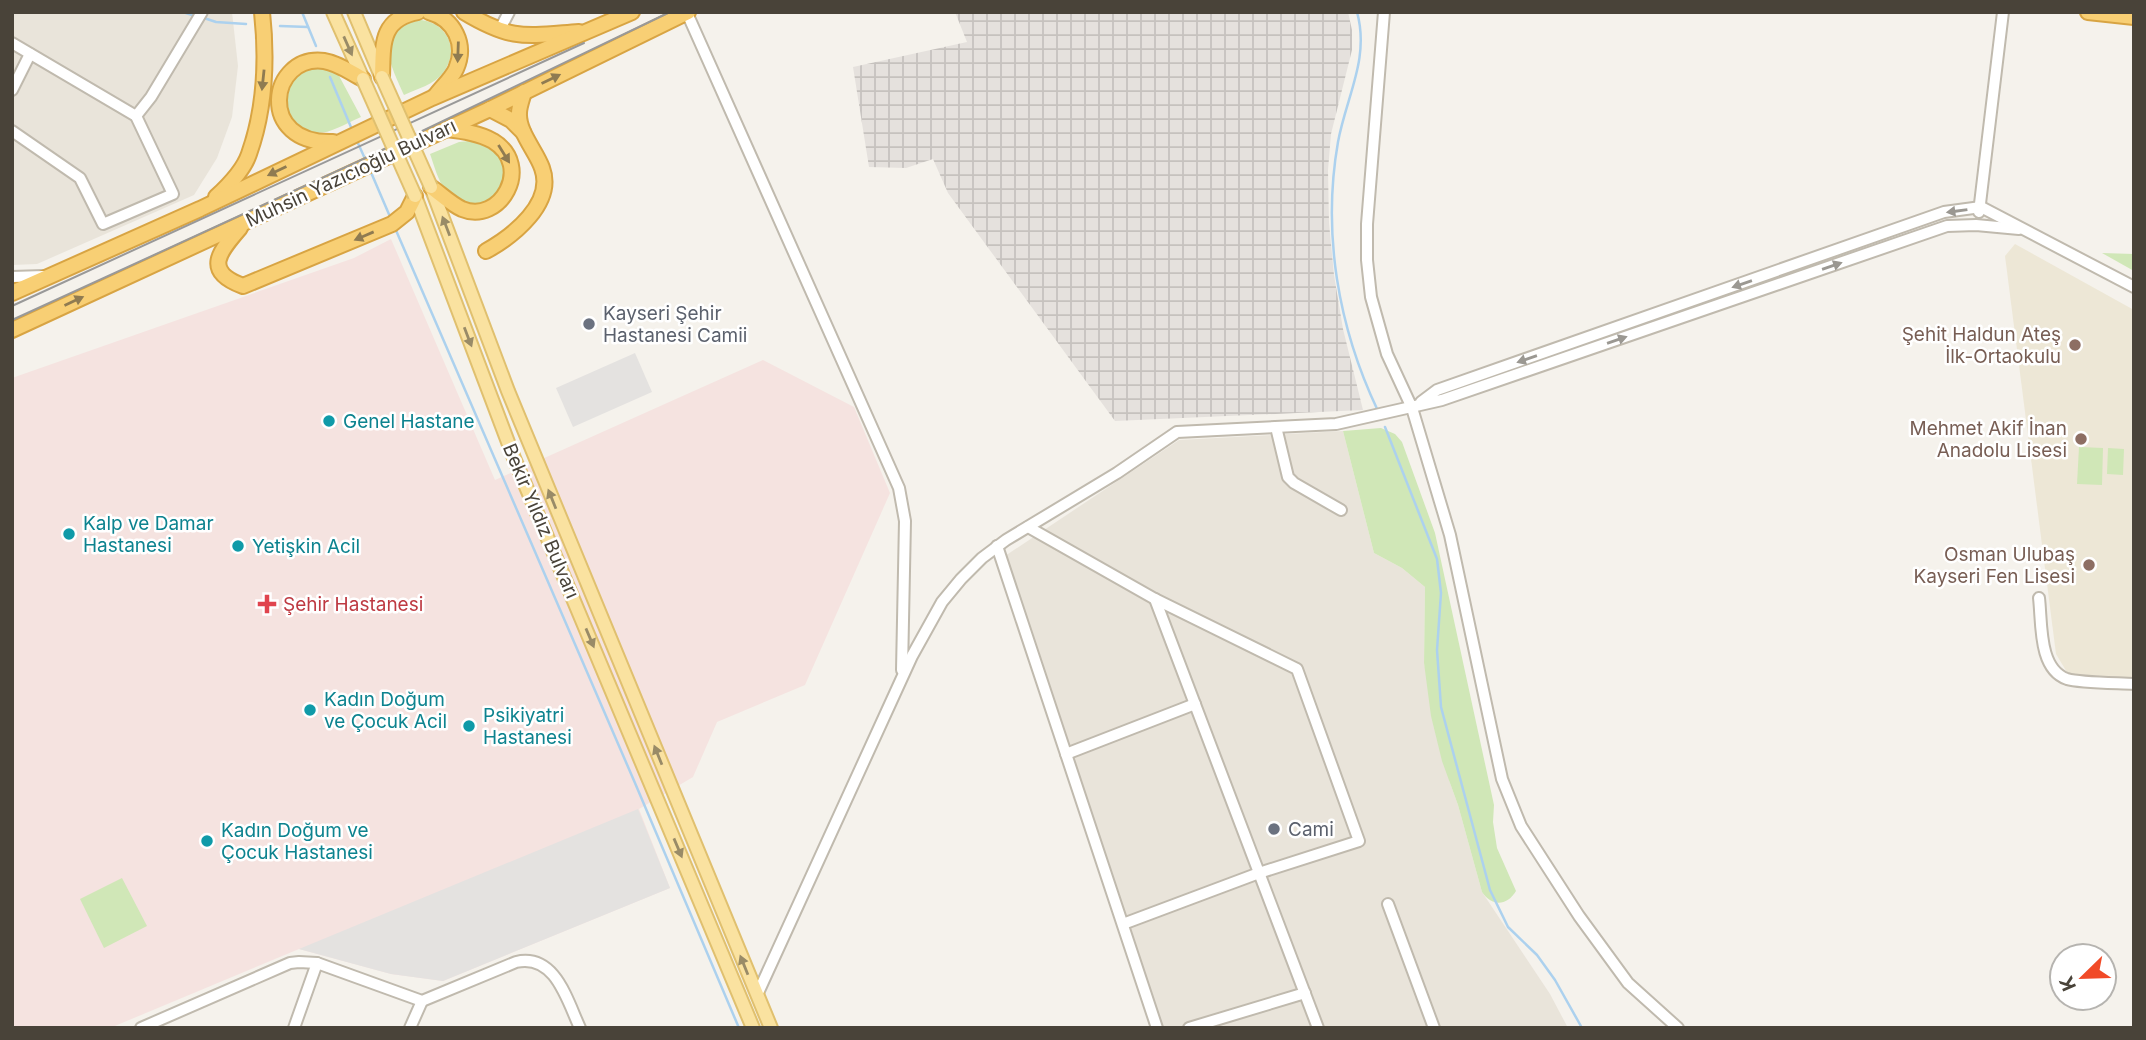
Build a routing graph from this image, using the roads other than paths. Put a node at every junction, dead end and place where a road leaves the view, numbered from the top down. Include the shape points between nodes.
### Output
1 (202, 12) edge
2 (262, 12) edge
3 (333, 12) edge
4 (354, 12) edge
5 (418, 12) edge
6 (429, 12) edge
7 (464, 12) edge
8 (509, 12) edge
9 (632, 12) edge
10 (687, 12) edge
11 (1384, 12) edge
12 (2003, 12) edge
13 (2088, 12) edge
14 (2134, 17) edge
15 (499, 31) junction
16 (591, 31) junction
17 (12, 43) edge
18 (30, 54) junction
19 (382, 77) junction
20 (363, 79) junction
21 (12, 90) edge
22 (524, 92) junction
23 (432, 98) junction
24 (490, 109) junction
25 (136, 116) junction
26 (444, 129) junction
27 (12, 131) edge
28 (524, 133) junction
29 (338, 142) junction
30 (430, 187) junction
31 (415, 196) junction
32 (1980, 207) junction
33 (200, 209) junction
34 (247, 221) junction
35 (1976, 225) junction
36 (2019, 229) junction
37 (486, 251) dead end
38 (50, 276) junction
39 (12, 277) edge
40 (2134, 287) edge
41 (12, 293) edge
42 (12, 330) edge
43 (1412, 408) junction
44 (1276, 427) junction
45 (1341, 510) dead end
46 (1028, 527) junction
47 (997, 546) junction
48 (2039, 598) dead end
49 (1155, 599) junction
50 (902, 677) junction
51 (2134, 684) edge
52 (1195, 705) junction
53 (1066, 754) junction
54 (1259, 873) junction
55 (1388, 904) dead end
56 (1123, 924) junction
57 (317, 963) junction
58 (1305, 993) junction
59 (757, 995) junction
60 (422, 1001) junction
61 (141, 1028) edge
62 (294, 1028) edge
63 (410, 1028) edge
64 (580, 1028) edge
65 (753, 1028) edge
66 (771, 1028) edge
67 (1157, 1028) edge
68 (1189, 1028) edge
69 (1318, 1028) edge
70 (1434, 1028) edge
71 (1678, 1028) edge

1 - 25 street
2 -> 33 highway via 266,52 249,156 219,194
3 -> 20 main road, Bekir Yıldız Bulvarı
4 - 19 main road, Bekir Yıldız Bulvarı
5 - 19 highway via 389,28
6 -> 23 highway via 452,26 460,48 453,75
7 - 15 highway
8 - 15 street
9 - 16 highway, Muhsin Yazıcıoğlu Bulvarı
22 -> 10 highway, Muhsin Yazıcıoğlu Bulvarı
10 - 50 street via 899,488 905,521
11 - 43 street via 1367,260 1380,335
12 - 32 street
13 - 14 highway
15 - 16 highway via 522,36
16 - 23 highway, Muhsin Yazıcıoğlu Bulvarı
17 - 18 street
18 - 21 street
18 - 25 street
19 - 30 main road, Bekir Yıldız Bulvarı, bridge
20 - 29 highway via 336,64 317,61 297,68 283,84 279,106 287,127 307,139
20 - 31 main road, Bekir Yıldız Bulvarı, bridge
22 - 24 highway, Muhsin Yazıcıoğlu Bulvarı
22 - 28 highway via 518,115
23 - 29 highway, Muhsin Yazıcıoğlu Bulvarı, bridge
24 - 26 highway, Muhsin Yazıcıoğlu Bulvarı
24 - 28 highway
25 - 27 street via 173,194 103,224 80,178
26 -> 30 highway via 470,132 496,143 510,163 511,184 498,202 475,210 463,209
26 - 34 highway, Muhsin Yazıcıoğlu Bulvarı, bridge
28 - 37 highway via 544,174 542,195 520,227
29 -> 33 highway, Muhsin Yazıcıoğlu Bulvarı
59 -> 30 main road, Bekir Yıldız Bulvarı via 508,391
31 -> 34 highway via 407,212 392,224 243,286 227,279 218,263 219,251
31 -> 65 main road, Bekir Yıldız Bulvarı via 514,458
32 - 35 street
32 - 36 street
32 -> 43 street via 1944,212 1437,390
33 - 38 highway, Muhsin Yazıcıoğlu Bulvarı
42 -> 34 highway, Muhsin Yazıcıoğlu Bulvarı
35 - 36 street
43 -> 35 street via 1947,226
36 - 40 street
38 - 39 street
38 - 41 highway, Muhsin Yazıcıoğlu Bulvarı
43 - 44 street via 1336,424
43 - 71 street via 1450,535 1498,763 1514,811 1572,906 1628,983
44 - 45 street via 1288,477
44 - 46 street via 1177,432
46 - 47 street
46 - 49 street
47 - 50 street via 946,596
47 - 53 street
48 - 51 street via 2045,652 2056,671 2067,679
49 - 52 street
49 - 54 street via 1297,669 1359,841
50 - 59 street
52 - 53 street
52 - 54 street
53 - 56 street
54 - 56 street
54 - 58 street
55 - 70 street
56 - 67 street
57 - 60 street
57 - 61 street via 290,963
57 - 62 street
58 - 68 street
58 - 69 street
59 - 66 main road, Bekir Yıldız Bulvarı
60 - 63 street
60 - 64 street via 516,962 532,961 554,974

